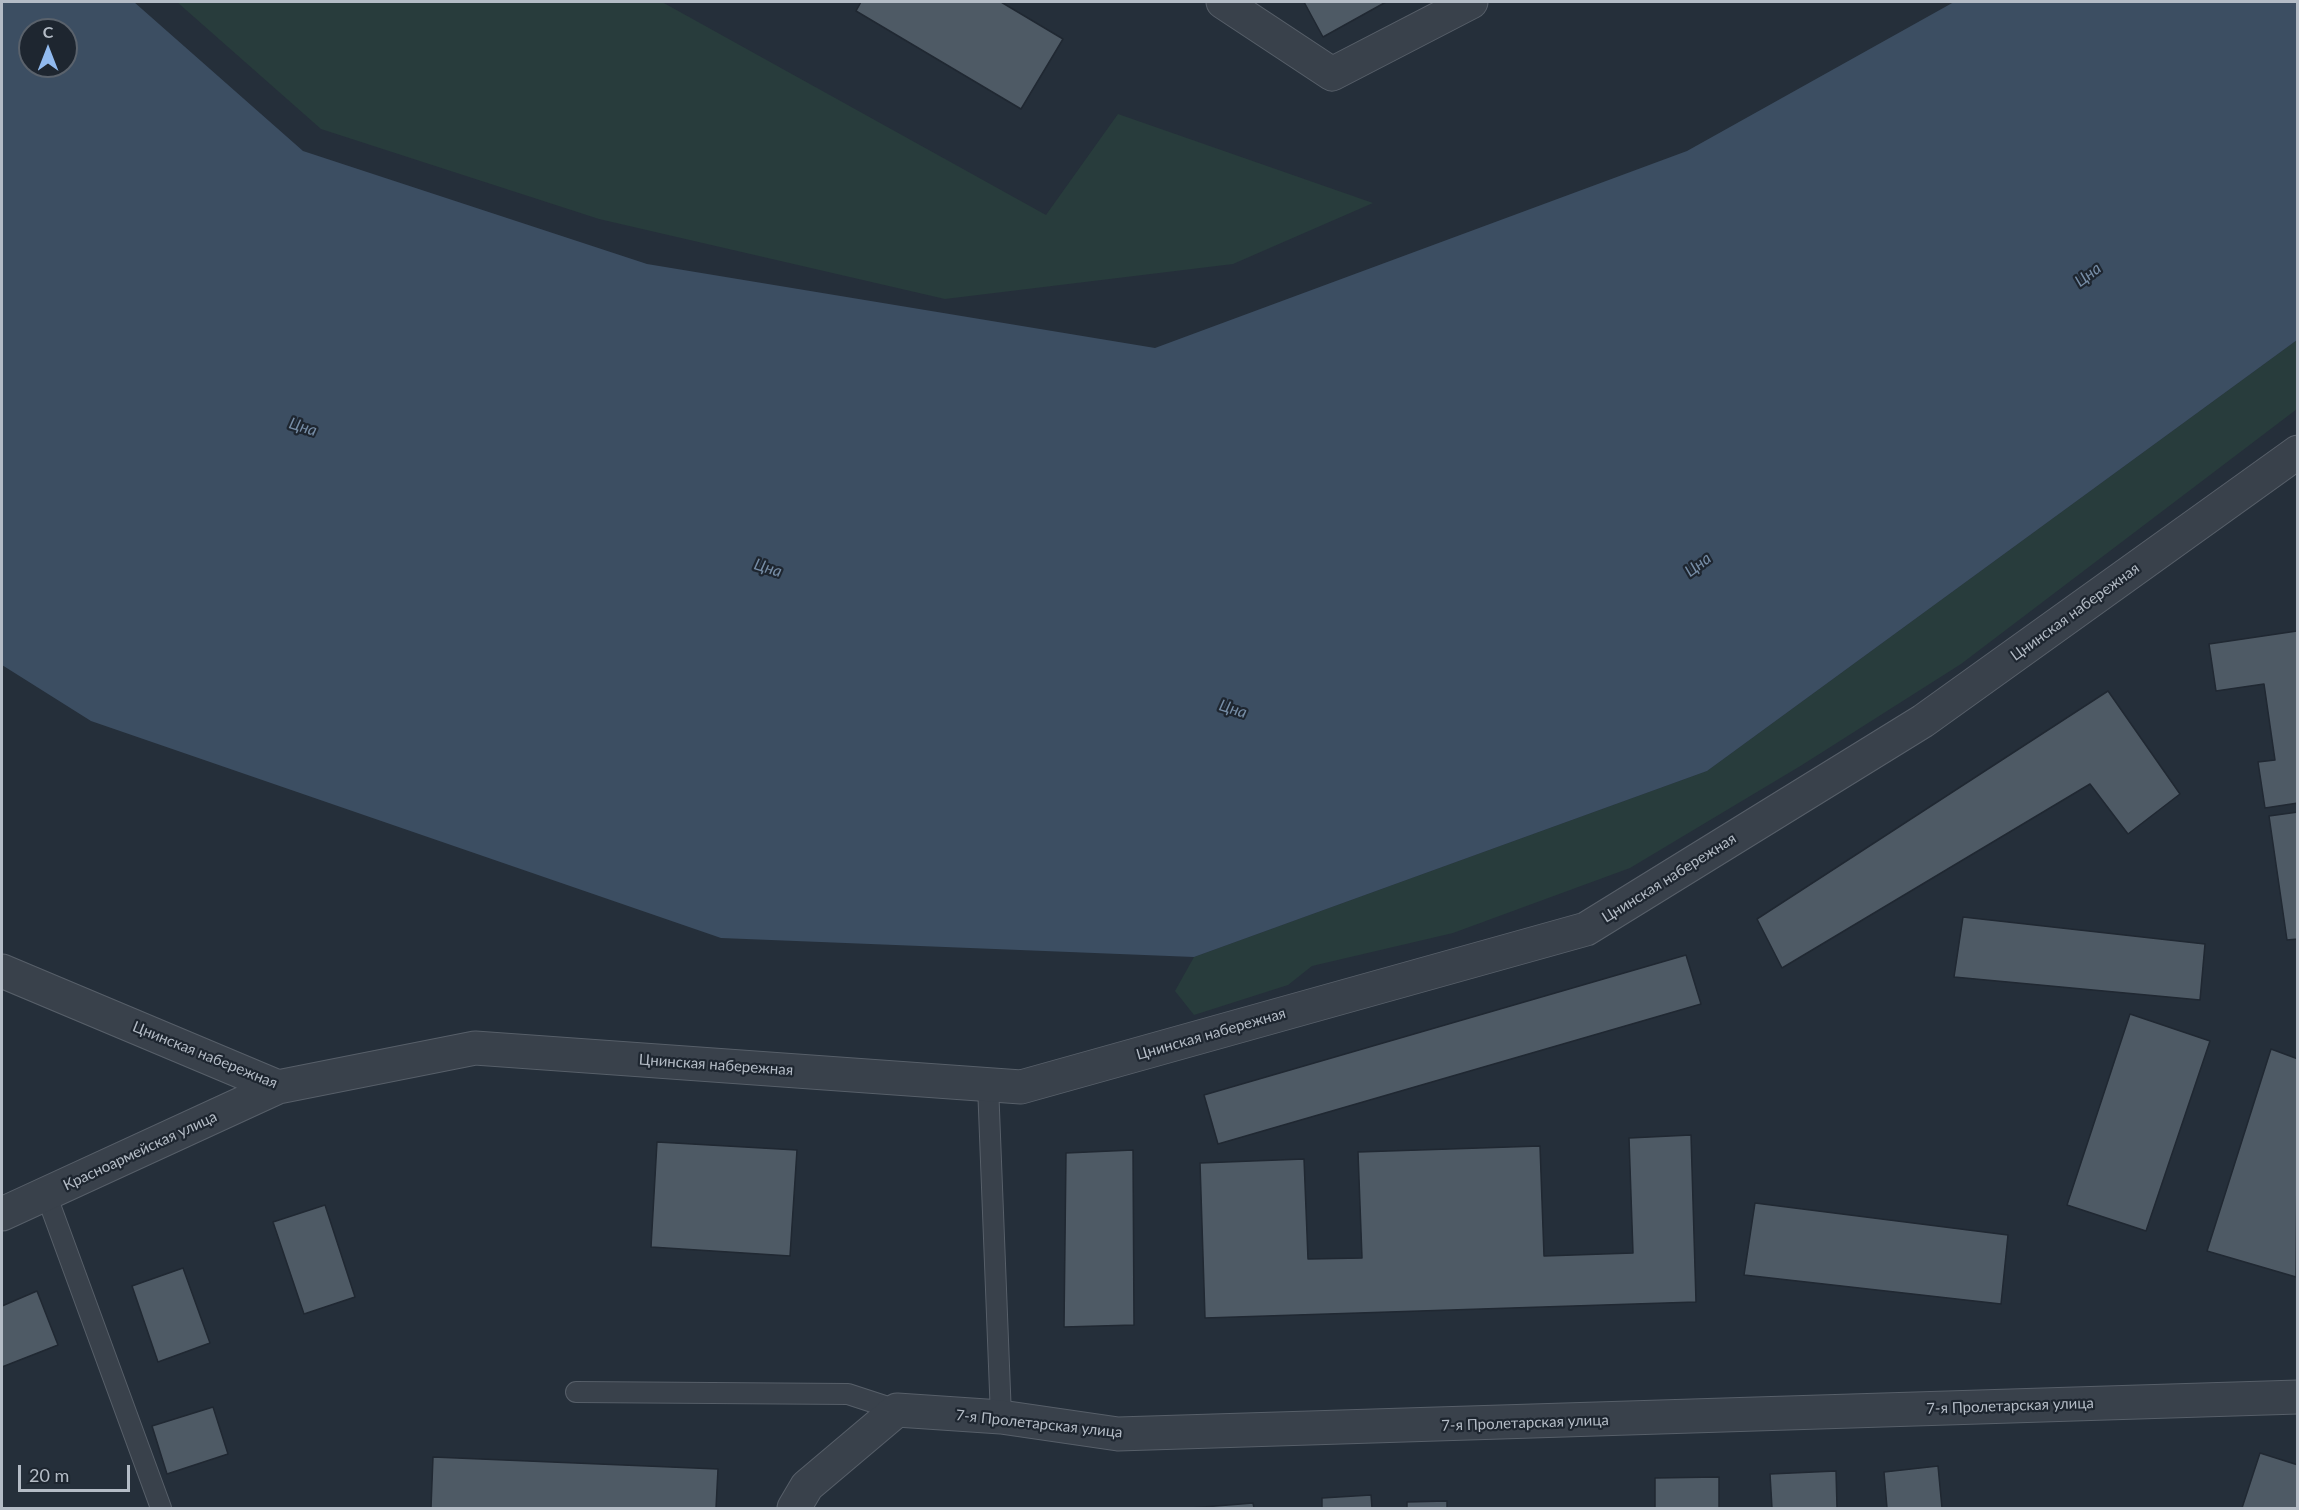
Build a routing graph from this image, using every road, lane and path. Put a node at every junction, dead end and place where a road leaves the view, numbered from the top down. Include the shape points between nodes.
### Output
1 (1223, 2) edge
2 (1471, 2) edge
3 (2298, 452) edge
4 (2, 971) edge
5 (988, 1085) junction
6 (278, 1087) junction
7 (46, 1194) junction
8 (2, 1215) edge
9 (576, 1392) dead end
10 (2298, 1397) edge
11 (897, 1410) junction
12 (1001, 1418) junction
13 (161, 1509) edge
14 (794, 1509) edge

1 - 2 street via 1332,74
3 - 5 street, Цнинская набережная via 1923,721 1586,929 1021,1087
4 - 6 street, Цнинская набережная
5 - 6 street, Цнинская набережная via 476,1048
5 - 12 lane
6 - 7 street, Красноармейская улица
7 - 8 street, Красноармейская улица
7 - 13 lane
9 - 11 lane via 848,1394
10 - 12 street, 7-я Пролетарская улица via 1129,1434
11 - 12 street, 7-я Пролетарская улица
11 - 14 street via 807,1486

